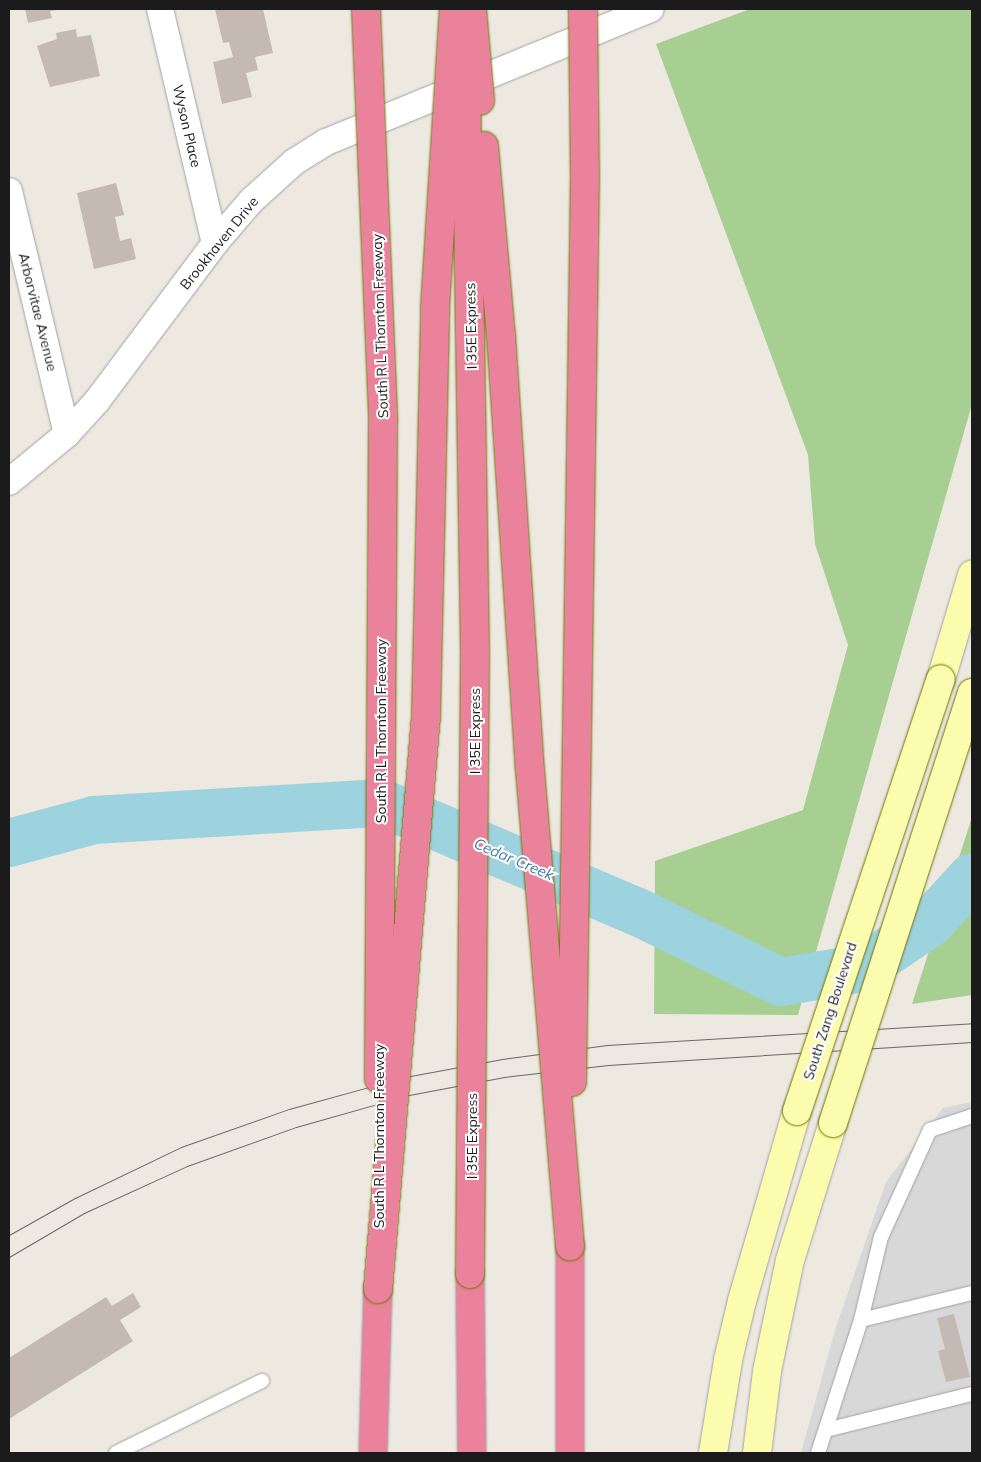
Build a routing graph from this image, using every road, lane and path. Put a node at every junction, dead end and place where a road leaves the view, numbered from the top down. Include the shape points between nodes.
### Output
1 (160, 9) edge
2 (366, 9) edge
3 (454, 9) edge
4 (464, 9) edge
5 (472, 9) edge
6 (582, 9) edge
7 (651, 9) edge
8 (9, 191) edge
9 (215, 243) junction
10 (67, 434) junction
11 (9, 482) edge
12 (972, 575) edge
13 (972, 693) edge
14 (972, 1116) edge
15 (570, 1246) junction
16 (378, 1289) junction
17 (972, 1293) edge
18 (860, 1320) junction
19 (262, 1381) dead end
20 (972, 1394) edge
21 (826, 1430) junction
22 (116, 1453) edge
23 (373, 1453) edge
24 (472, 1453) edge
25 (570, 1453) edge
26 (713, 1453) edge
27 (757, 1453) edge
28 (818, 1453) edge

1 - 9 street, Wyson Place
2 - 16 highway, South R L Thornton Freeway, bridge via 383,421
3 - 16 highway, bridge via 435,308 426,716
4 - 24 highway, I 35E Express, bridge via 475,640 470,1274
5 - 15 highway, bridge via 501,335 530,770
6 - 15 highway, bridge via 585,179
7 - 9 street, Brookhaven Drive via 326,142 294,162 251,201
8 - 10 street, Arborvitae Avenue
9 - 10 street, Brookhaven Drive via 98,401
10 - 11 street, Brookhaven Drive
12 - 26 main road, South Zang Boulevard, bridge via 796,1111 742,1300 728,1360
13 - 27 main road, bridge via 790,1260 766,1371
14 - 18 lane via 930,1130 881,1237
15 - 25 highway
16 - 23 highway, South R L Thornton Freeway
17 - 18 lane
18 - 21 lane
19 - 22 lane
20 - 21 lane
21 - 28 lane

